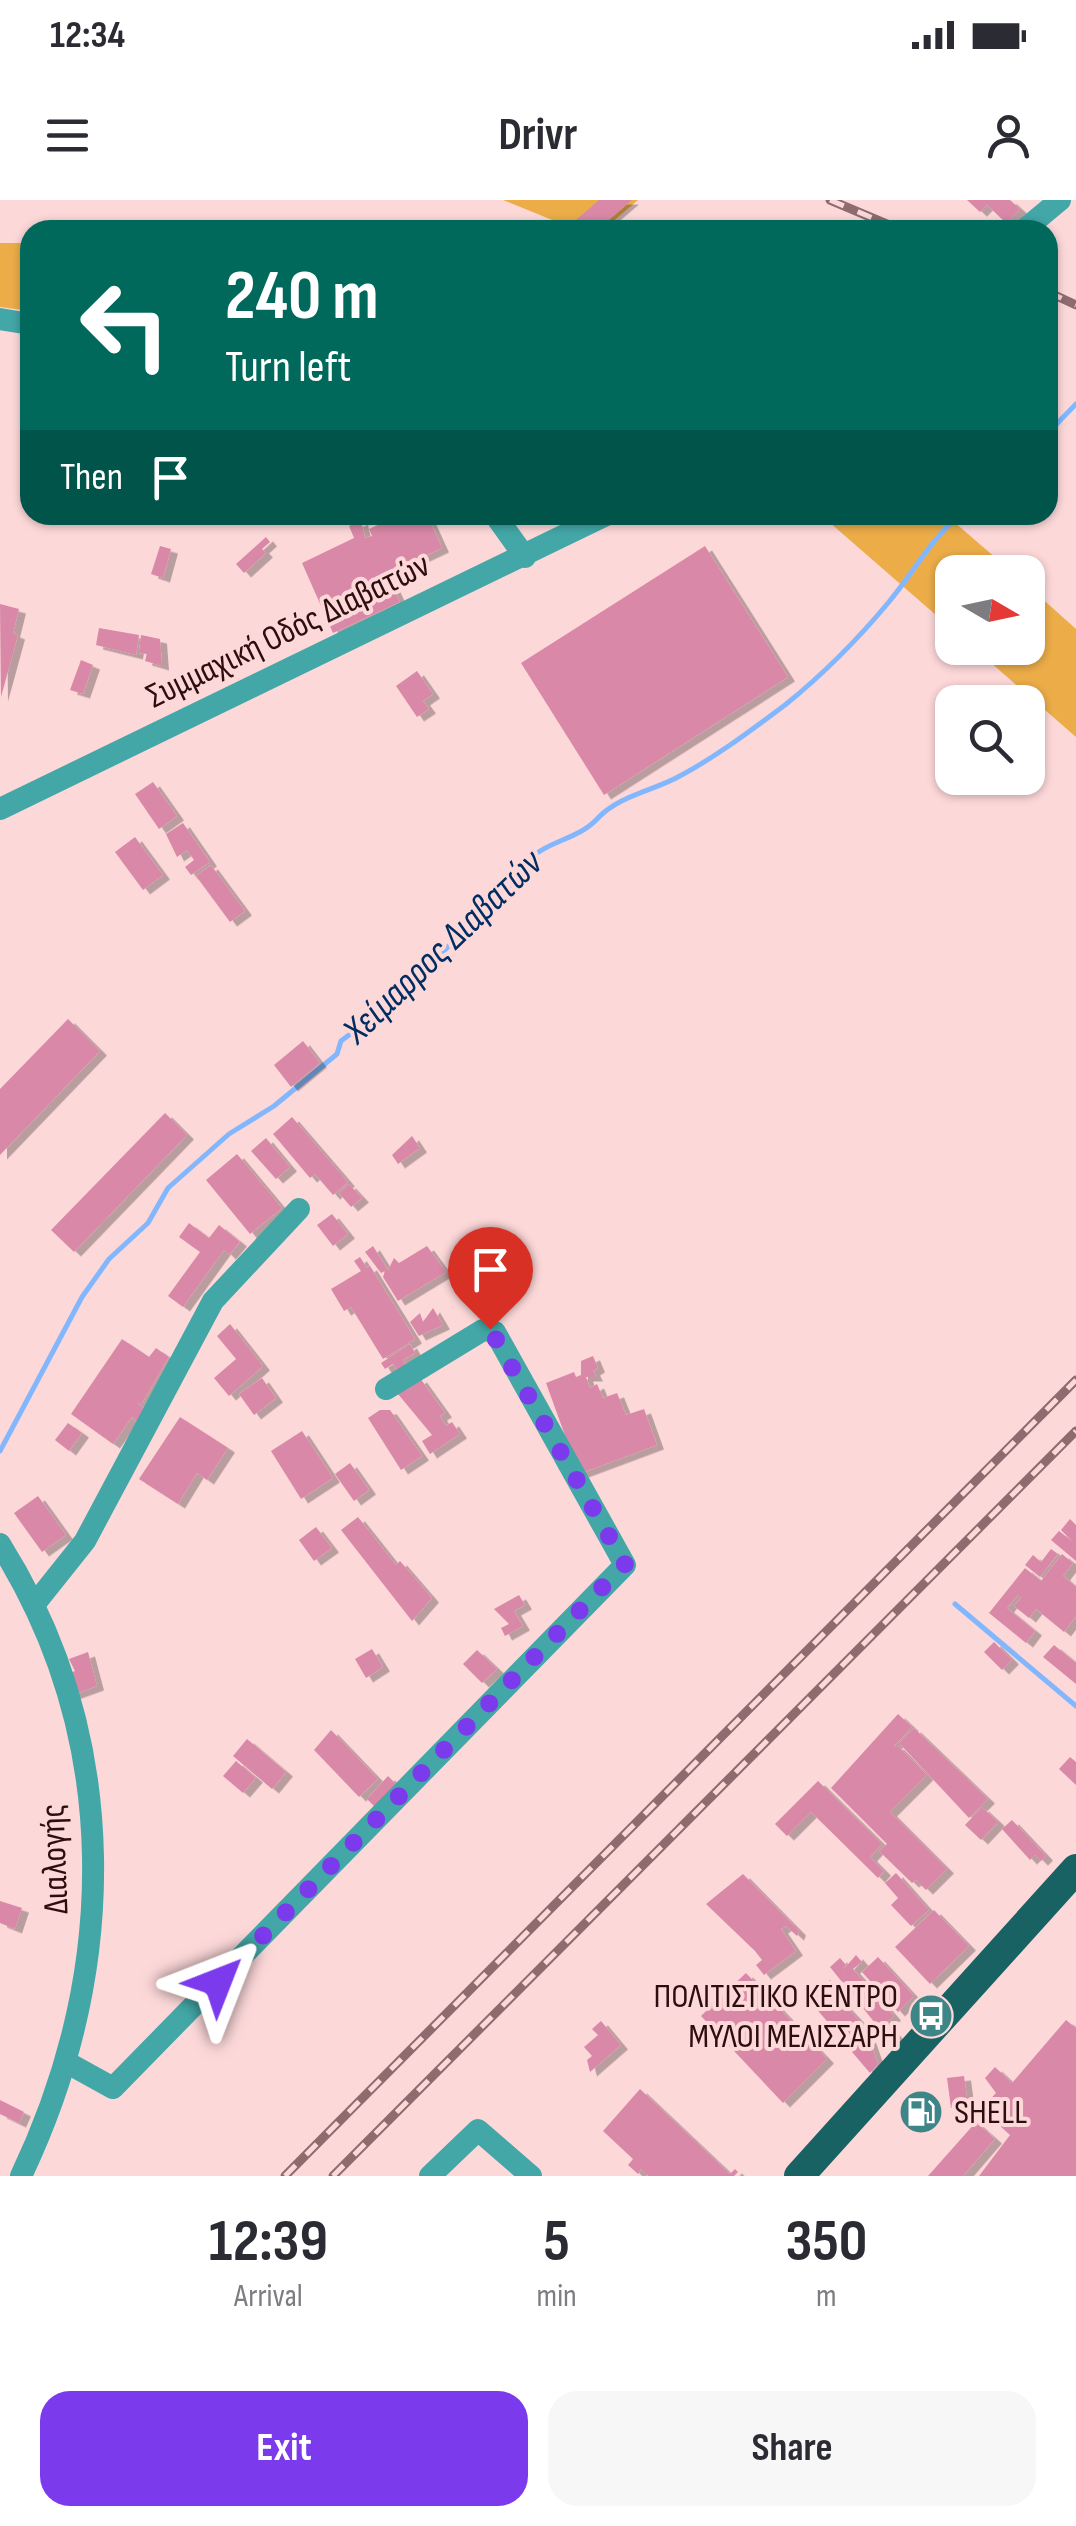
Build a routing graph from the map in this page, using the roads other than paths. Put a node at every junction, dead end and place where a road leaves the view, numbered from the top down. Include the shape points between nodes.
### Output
1 (1060, 200) edge
2 (1036, 220) edge
3 (503, 525) edge
4 (586, 525) edge
5 (525, 556) junction
6 (0, 809) edge
7 (299, 1208) dead end
8 (386, 1388) dead end
9 (0, 1544) edge
10 (34, 1605) junction
11 (1076, 1869) edge
12 (1076, 1899) edge
13 (66, 2062) junction
14 (21, 2176) edge
15 (430, 2176) edge
16 (531, 2176) edge
17 (799, 2176) edge
18 (826, 2176) edge

1 - 2 street
3 - 5 street
4 - 5 street, Συμμαχική Οδός Διαβατών
5 - 6 street, Συμμαχική Οδός Διαβατών
7 - 10 street via 213,1301 85,1540
8 - 13 street via 483,1330 495,1332 625,1564 113,2088
9 - 10 street, Διαλογής
10 - 13 street, Διαλογής via 72,1718 94,1830 92,1937
11 - 17 main road
12 - 18 main road
13 - 14 street, Διαλογής
15 - 16 street via 478,2130

